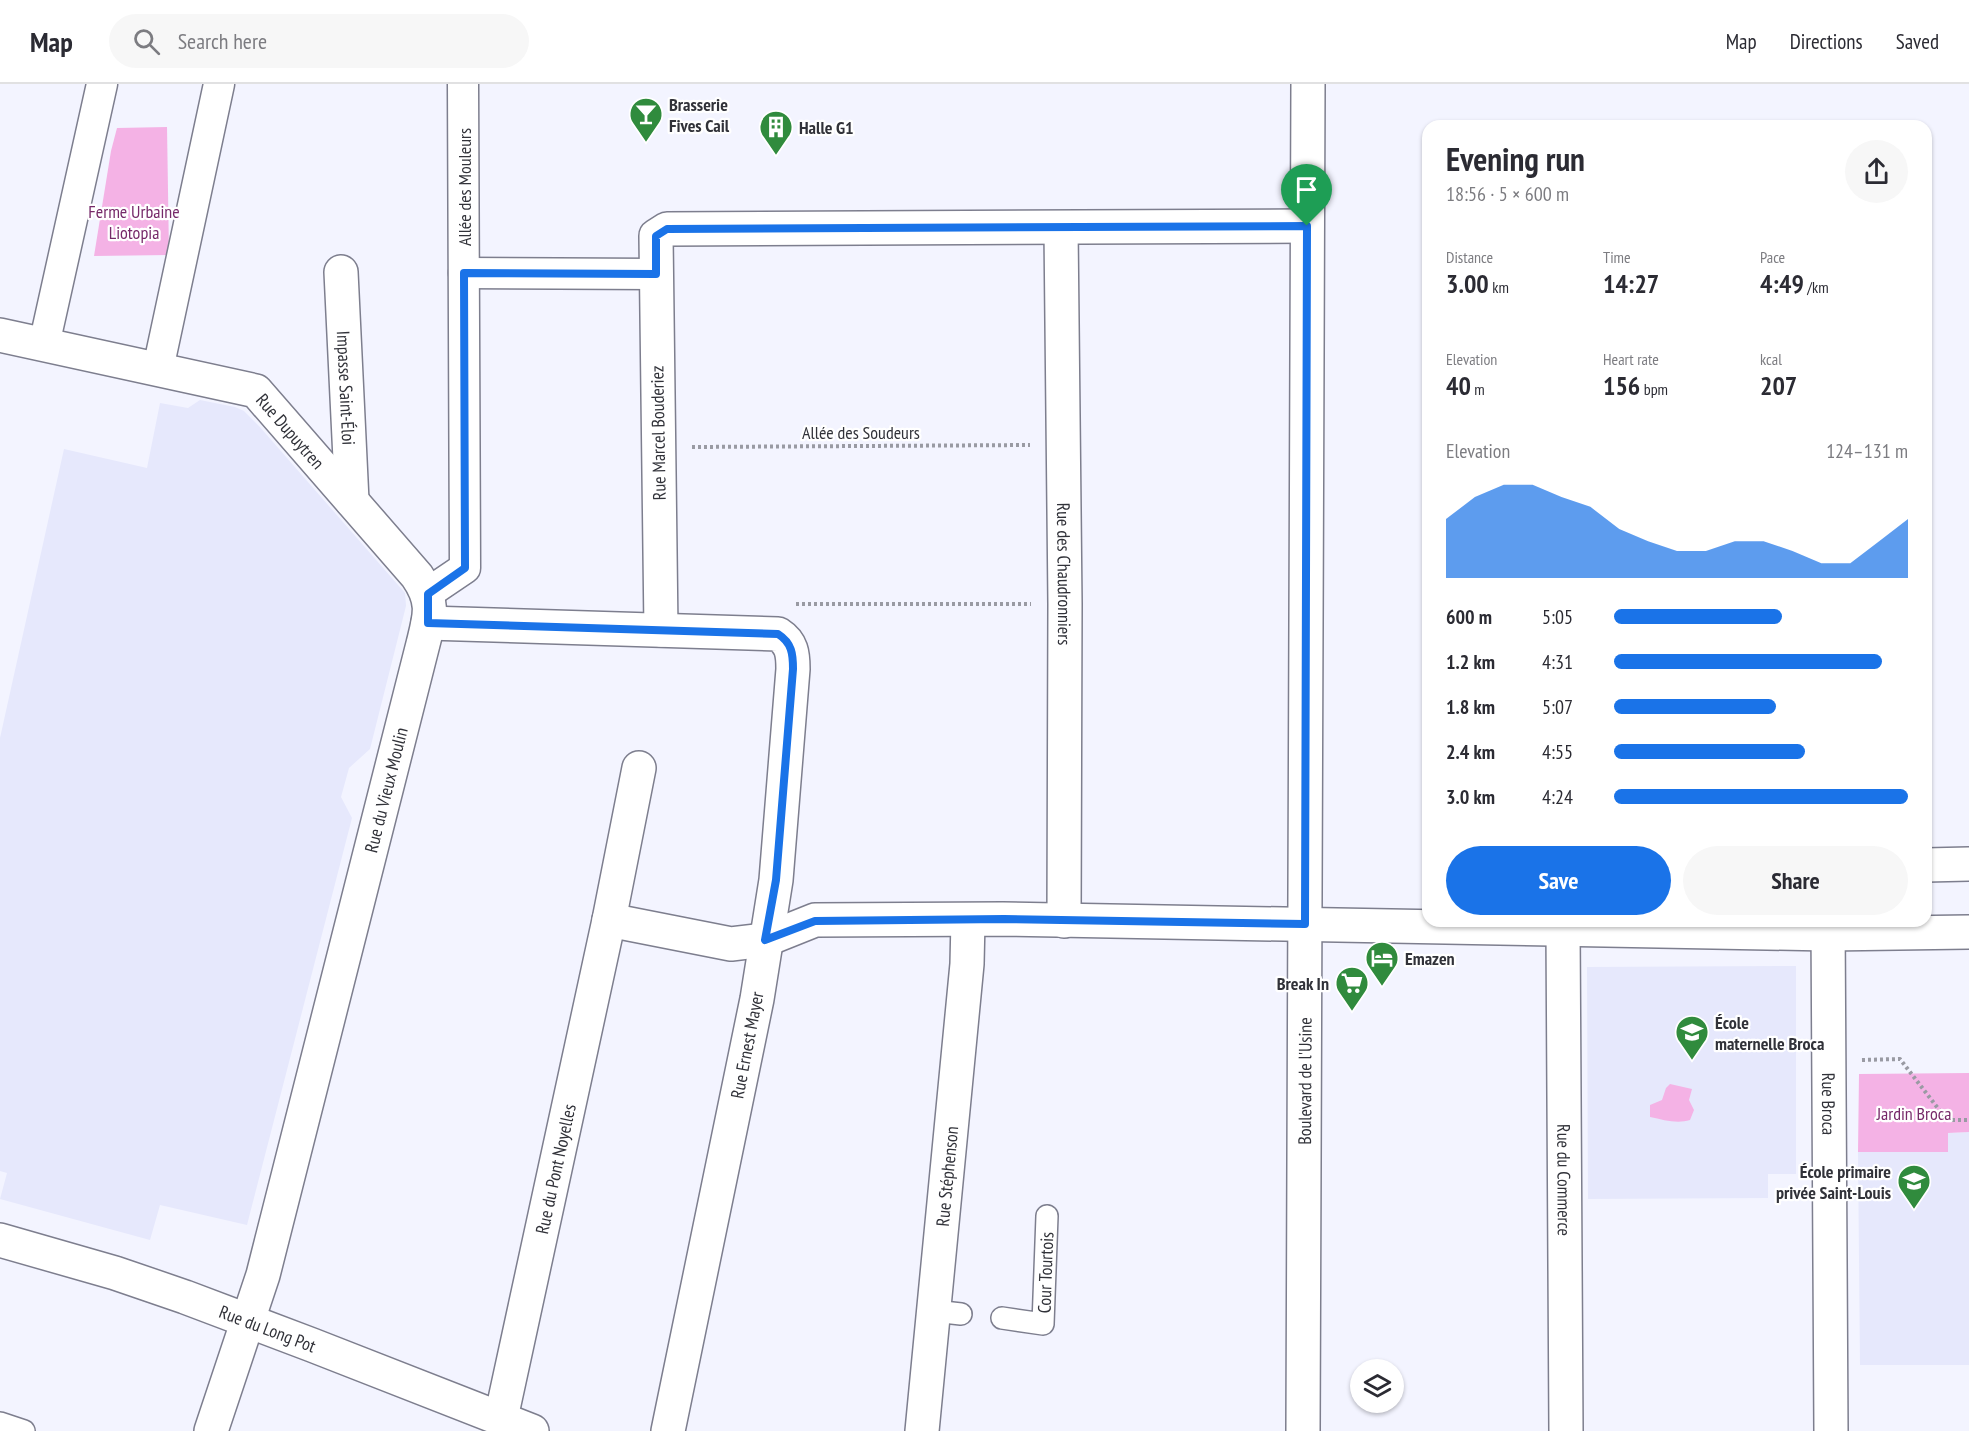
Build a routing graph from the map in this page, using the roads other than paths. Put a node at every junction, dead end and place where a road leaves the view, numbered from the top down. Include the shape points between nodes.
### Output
1 (102, 84) edge
2 (219, 84) edge
3 (464, 84) edge
4 (1308, 84) edge
5 (1307, 226) junction
6 (1061, 228) junction
7 (341, 272) dead end
8 (464, 273) junction
9 (656, 274) junction
10 (0, 335) edge
11 (44, 345) junction
12 (158, 369) junction
13 (352, 501) junction
14 (428, 608) junction
15 (661, 630) junction
16 (639, 768) dead end
17 (1969, 864) edge
18 (1932, 865) edge
19 (609, 920) junction
20 (968, 920) junction
21 (1064, 921) junction
22 (1305, 924) junction
23 (1422, 924) edge
24 (1538, 927) edge
25 (1828, 927) edge
26 (1563, 928) junction
27 (1969, 932) edge
28 (765, 940) junction
29 (1047, 1216) dead end
30 (0, 1240) edge
31 (1002, 1318) dead end
32 (248, 1321) junction
33 (501, 1418) junction
34 (0, 1423) edge
35 (24, 1431) edge
36 (211, 1431) edge
37 (532, 1431) edge
38 (668, 1431) edge
39 (922, 1431) edge
40 (1303, 1431) edge
41 (1566, 1431) edge
42 (1831, 1431) edge

1 - 11 street
2 - 12 street
3 - 8 street, Allée des Mouleurs
4 - 5 street, Boulevard de l'Usine
5 - 6 street
5 - 22 street, Boulevard de l'Usine
6 - 9 street, Rue Marcel Bouderiez via 667,229 656,236
6 - 21 street, Rue des Chaudronniers
7 - 13 street, Impasse Saint-Éloi
8 - 9 street
8 - 14 street, Allée des Mouleurs via 465,568
9 - 15 street, Rue Marcel Bouderiez
10 - 11 street, Rue Dupuytren
11 - 12 street, Rue Dupuytren
12 - 13 street, Rue Dupuytren via 256,391
13 - 14 street, Rue Dupuytren via 417,576
14 - 15 street
14 - 32 street, Rue du Vieux Moulin via 263,1275
15 - 28 street, Rue Ernest Mayer via 778,634 791,646 782,816
16 - 19 street, Rue du Pont Noyelles
17 - 18 street
19 - 28 street via 731,944
19 - 33 street, Rue du Pont Noyelles
20 - 21 street
20 - 28 street via 815,921
20 - 39 street, Rue Stéphenson via 947,1312
21 - 22 street
22 - 23 street
22 - 40 street, Boulevard de l'Usine
24 - 26 street
25 - 26 street
25 - 27 street
25 - 42 street, Rue Broca
26 - 41 street, Rue du Commerce
28 - 38 street, Rue Ernest Mayer via 757,999
29 - 31 lane, Cour Tourtois via 1043,1324
30 - 32 street, Rue du Long Pot via 115,1273
32 - 33 street, Rue du Long Pot
32 - 36 street, Rue du Vieux Moulin
33 - 37 street, Rue du Long Pot
34 - 35 lane

